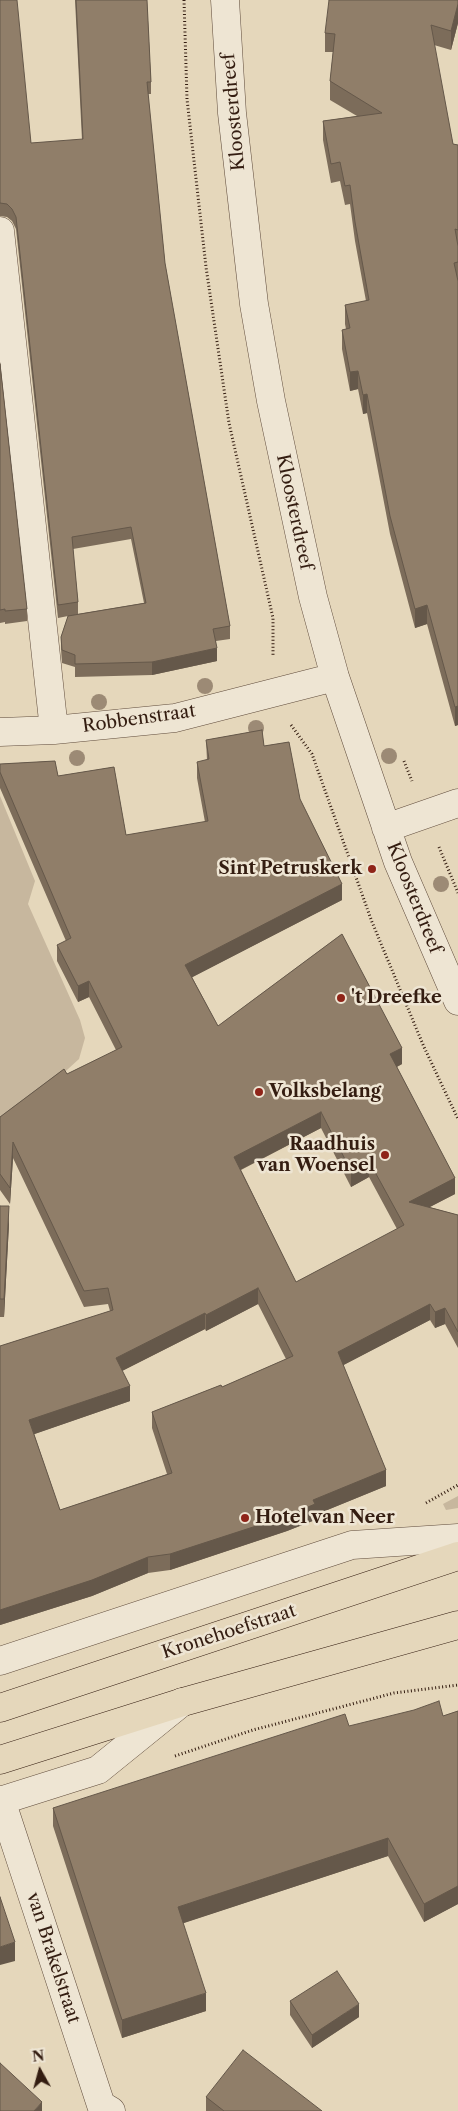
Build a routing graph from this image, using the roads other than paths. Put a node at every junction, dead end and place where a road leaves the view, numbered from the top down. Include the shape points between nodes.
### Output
1 (226, 0) edge
2 (0, 231) edge
3 (334, 677) junction
4 (54, 730) junction
5 (0, 732) edge
6 (458, 803) edge
7 (386, 828) junction
8 (458, 1001) edge
9 (458, 1538) edge
10 (458, 1556) edge
11 (458, 1625) edge
12 (0, 1661) edge
13 (183, 1702) junction
14 (0, 1708) edge
15 (0, 1760) edge
16 (0, 1801) edge
17 (103, 2109) edge

1 - 3 street, Kloosterdreef via 232,113 254,304 290,494
2 - 4 street
3 - 4 street, Robbenstraat via 174,718
3 - 7 street, Kloosterdreef
4 - 5 street, Robbenstraat
6 - 7 street
7 - 8 street, Kloosterdreef via 428,936
9 - 12 street via 352,1545
10 - 14 main road, Kronehoefstraat
11 - 13 main road
13 - 15 main road
13 - 16 street via 98,1770
16 - 17 street, van Brakelstraat

